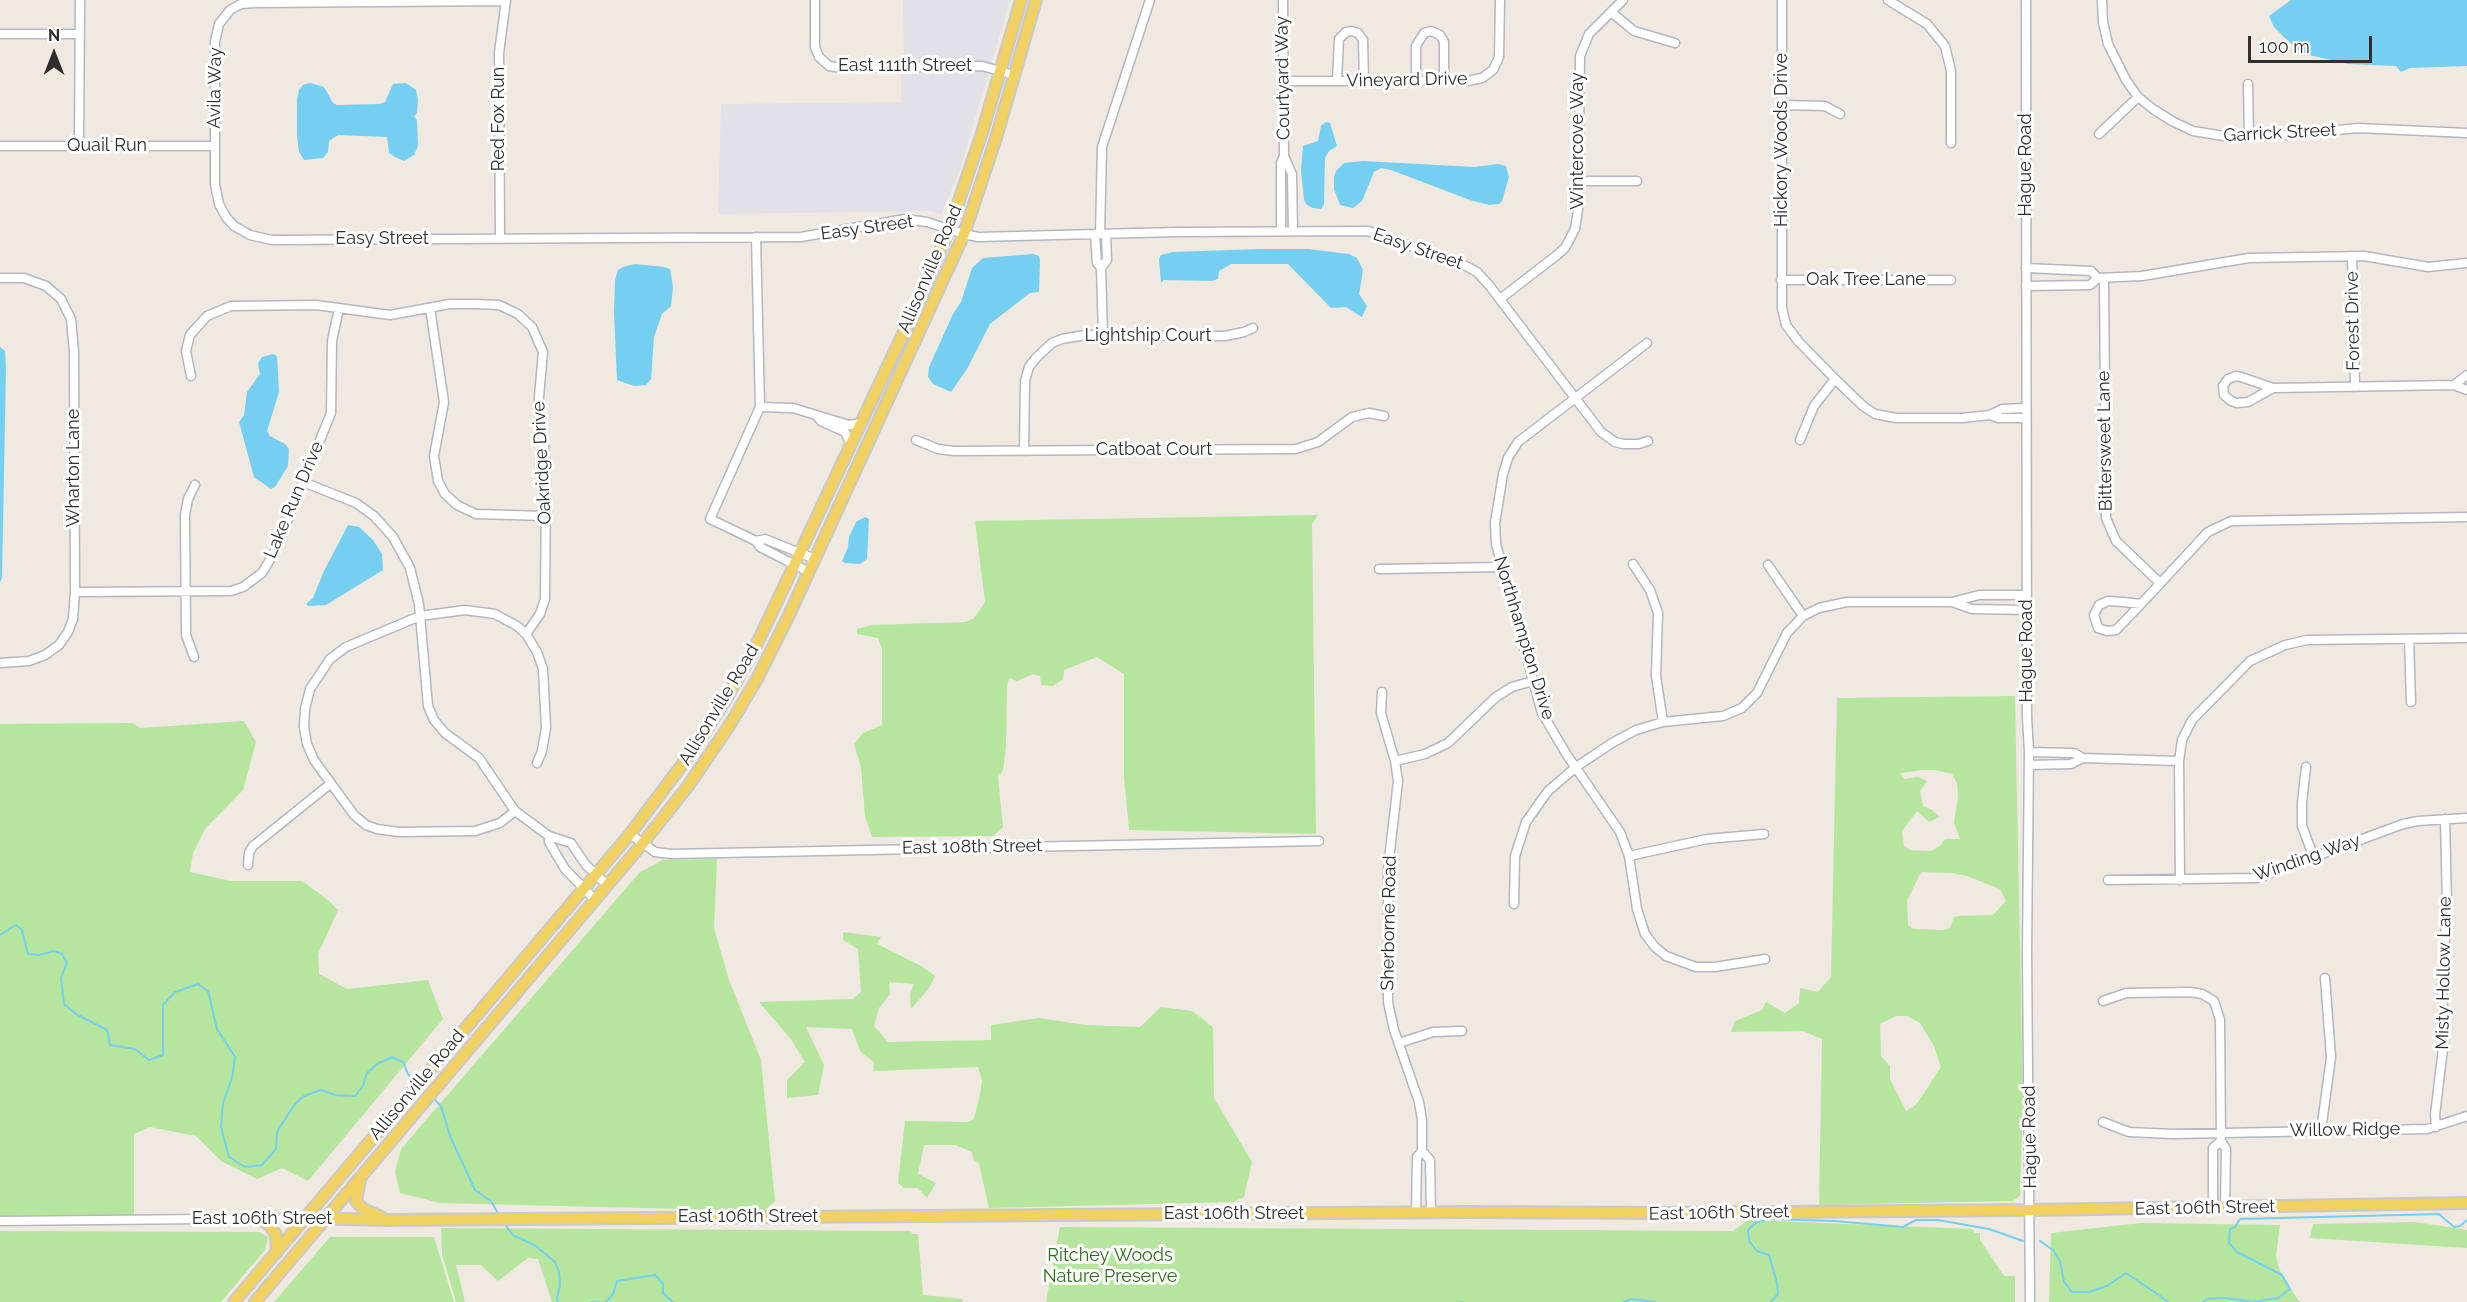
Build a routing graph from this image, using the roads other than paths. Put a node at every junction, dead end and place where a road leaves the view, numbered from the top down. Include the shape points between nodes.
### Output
1 (80, 0) edge
2 (815, 0) edge
3 (1021, 0) edge
4 (1036, 0) edge
5 (1150, 0) edge
6 (1283, 0) edge
7 (1500, 0) edge
8 (1623, 0) edge
9 (1782, 0) edge
10 (1888, 0) edge
11 (2026, 0) edge
12 (2102, 0) edge
13 (506, 1) edge
14 (1611, 12) junction
15 (0, 34) edge
16 (80, 34) junction
17 (1675, 43) dead end
18 (1000, 71) junction
19 (1014, 75) junction
20 (1283, 81) junction
21 (1337, 81) junction
22 (1364, 81) junction
23 (1416, 81) junction
24 (1444, 81) junction
25 (2248, 84) dead end
26 (2138, 97) junction
27 (1782, 105) junction
28 (1840, 114) dead end
29 (2467, 132) edge
30 (2099, 134) dead end
31 (2249, 137) junction
32 (1951, 143) dead end
33 (0, 146) edge
34 (80, 146) junction
35 (214, 146) junction
36 (1284, 156) junction
37 (1579, 181) junction
38 (1637, 181) dead end
39 (234, 226) joint
40 (949, 230) junction
41 (1281, 231) junction
42 (1293, 231) junction
43 (963, 234) junction
44 (1101, 234) junction
45 (756, 237) junction
46 (500, 238) junction
47 (2352, 256) junction
48 (2467, 263) edge
49 (2026, 268) junction
50 (0, 278) edge
51 (2101, 278) junction
52 (1781, 280) junction
53 (1951, 280) dead end
54 (2026, 286) junction
55 (1500, 299) junction
56 (339, 308) junction
57 (430, 308) junction
58 (1253, 328) dead end
59 (1102, 335) junction
60 (1647, 343) dead end
61 (2467, 375) edge
62 (191, 376) dead end
63 (1835, 379) junction
64 (2454, 385) junction
65 (2355, 387) junction
66 (2273, 388) junction
67 (2467, 390) edge
68 (1574, 398) junction
69 (760, 407) junction
70 (2026, 408) junction
71 (816, 415) junction
72 (1990, 415) junction
73 (1384, 416) dead end
74 (2026, 418) junction
75 (862, 423) junction
76 (916, 440) dead end
77 (1800, 440) dead end
78 (1648, 441) dead end
79 (851, 446) junction
80 (1024, 451) junction
81 (303, 482) junction
82 (195, 485) dead end
83 (546, 516) junction
84 (2467, 517) edge
85 (756, 541) junction
86 (801, 552) junction
87 (815, 559) junction
88 (795, 564) junction
89 (1633, 564) dead end
90 (1768, 565) dead end
91 (1502, 567) junction
92 (1379, 568) dead end
93 (809, 572) junction
94 (2160, 583) junction
95 (75, 592) junction
96 (185, 592) junction
97 (2027, 595) junction
98 (1952, 602) junction
99 (2141, 604) junction
100 (2027, 610) junction
101 (420, 616) junction
102 (1803, 616) junction
103 (526, 634) junction
104 (2467, 638) edge
105 (2409, 639) junction
106 (194, 657) dead end
107 (0, 663) edge
108 (1533, 681) junction
109 (1382, 692) dead end
110 (2410, 702) dead end
111 (1663, 722) junction
112 (2029, 752) junction
113 (2083, 758) junction
114 (1395, 761) junction
115 (2179, 761) junction
116 (537, 763) dead end
117 (2029, 765) junction
118 (1576, 767) junction
119 (2306, 767) dead end
120 (330, 784) junction
121 (515, 811) junction
122 (2445, 819) junction
123 (2467, 819) edge
124 (630, 834) junction
125 (1764, 834) dead end
126 (549, 836) junction
127 (1319, 841) dead end
128 (643, 843) junction
129 (1629, 856) junction
130 (2314, 858) junction
131 (248, 865) dead end
132 (596, 874) junction
133 (2108, 880) dead end
134 (2180, 880) junction
135 (607, 885) junction
136 (584, 888) junction
137 (595, 900) junction
138 (1514, 904) dead end
139 (1765, 959) dead end
140 (2325, 978) dead end
141 (2103, 1001) dead end
142 (1462, 1031) dead end
143 (1399, 1043) junction
144 (2467, 1116) edge
145 (2103, 1122) dead end
146 (2436, 1127) junction
147 (2322, 1131) junction
148 (2221, 1137) junction
149 (1422, 1151) junction
150 (362, 1176) junction
151 (2467, 1203) edge
152 (2213, 1208) junction
153 (2225, 1208) junction
154 (2031, 1210) junction
155 (1416, 1213) junction
156 (1431, 1213) junction
157 (260, 1218) junction
158 (305, 1218) junction
159 (325, 1219) junction
160 (386, 1220) junction
161 (0, 1221) edge
162 (277, 1252) junction
163 (234, 1302) edge
164 (255, 1302) edge
165 (2030, 1302) edge

1 - 16 street
2 - 18 street, East 111th Street via 815,47 829,66 982,66
3 - 18 main road, Allisonville Road
4 - 19 main road, Allisonville Road
5 - 44 street via 1102,147
6 - 20 street, Courtyard Way
7 - 24 street, Vineyard Drive via 1499,57 1493,70 1473,81
8 - 14 street, Wintercove Way
9 - 27 street, Hickory Woods Drive
10 - 32 street via 1928,24 1945,46 1951,71
11 - 49 street, Hague Road
12 - 26 street, Garrick Street via 2112,56
13 - 35 street, Avila Way via 255,3 235,7 221,19 215,36
13 - 46 street, Red Fox Run via 499,53
14 - 17 street via 1634,31
14 - 37 street, Wintercove Way via 1589,34 1580,56
15 - 16 street
16 - 34 street
18 - 19 street, East 111th Street
18 - 40 main road, Allisonville Road
19 - 43 main road, Allisonville Road
20 - 21 street, Vineyard Drive
20 - 36 street, Courtyard Way
21 - 22 street, Vineyard Drive
21 - 22 street via 1339,39 1352,31 1363,40
22 - 23 street, Vineyard Drive
23 - 24 street, Vineyard Drive
23 - 24 street via 1416,46 1424,33 1431,31 1444,42
25 - 31 street
26 - 30 street
26 - 31 street, Garrick Street via 2172,122 2193,131
27 - 28 street via 1825,106
27 - 52 street, Hickory Woods Drive
29 - 31 street, Garrick Street via 2358,128
33 - 34 street, Quail Run
34 - 35 street, Quail Run
35 - 39 street, Avila Way via 216,194 222,211
36 - 41 street, Courtyard Way
36 - 42 street, Courtyard Way via 1292,174
37 - 38 street
37 - 55 street, Wintercove Way via 1577,220 1566,248
39 - 46 street, Easy Street via 264,239
40 - 43 street, Easy Street
40 - 45 street, Easy Street via 905,219 813,236
40 - 75 main road, Allisonville Road
41 - 42 street, Easy Street
41 - 44 street, Easy Street
42 - 55 street, Easy Street via 1356,230 1381,235 1469,267 1482,276
43 - 44 street, Easy Street
43 - 87 main road, Allisonville Road
44 - 59 street via 1097,263 1101,268
45 - 46 street, Easy Street
45 - 69 street
47 - 48 street via 2428,267
47 - 51 street via 2241,258 2142,276
47 - 65 street, Forest Drive
49 - 51 street via 2091,271
49 - 54 street, Hague Road
50 - 95 street, Wharton Lane via 24,278 46,286 65,304 73,327
51 - 54 street via 2090,285
51 - 94 street, Bittersweet Lane via 2106,518 2116,541
52 - 53 street, Oak Tree Lane
52 - 63 street, Hickory Woods Drive via 1782,314 1789,330
54 - 70 street, Hague Road
55 - 68 street, Easy Street
56 - 57 street, Oakridge Drive via 390,315
56 - 62 street, Oakridge Drive via 231,306 207,316 193,330 186,351
56 - 81 street, Lake Run Drive via 332,341 331,413
57 - 83 street via 444,402 434,456 438,481 445,494 476,514
57 - 83 street, Oakridge Drive via 450,304 499,305 518,314 536,334 543,352 538,408 546,463
58 - 59 street, Lightship Court via 1225,336
59 - 80 street, Lightship Court via 1062,339 1044,349 1029,367 1024,388
60 - 68 street, Northhampton Drive
61 - 64 street
63 - 72 street, Hickory Woods Drive via 1863,406 1882,416
63 - 77 street via 1814,406
64 - 65 street, Forest Drive
64 - 67 street, Forest Drive
65 - 66 street, Forest Drive
66 - 66 street, Forest Drive via 2236,376 2223,386 2227,399 2237,403 2248,402
68 - 78 street, Easy Street via 1608,438 1632,445
68 - 91 street, Northhampton Drive via 1524,435 1508,458 1495,530
69 - 71 street via 793,408
69 - 85 street via 710,519
70 - 72 street via 2002,409
70 - 74 street, Hague Road
71 - 75 street via 849,425
71 - 79 street via 845,432
72 - 74 street
73 - 80 street, Catboat Court via 1369,413 1352,417 1318,442 1296,449
74 - 97 street, Hague Road
75 - 79 main road, Allisonville Road
76 - 80 street, Catboat Court via 945,450
79 - 86 main road, Allisonville Road
81 - 96 street, Lake Run Drive via 275,551 256,579 231,591
81 - 101 street via 356,504 386,528 410,568
82 - 96 street via 186,507
83 - 103 street, Oakridge Drive via 545,599
84 - 94 street via 2231,521 2208,532
85 - 86 street via 765,539
85 - 88 street via 760,547
86 - 87 street
86 - 88 main road, Allisonville Road
87 - 93 main road, Allisonville Road
88 - 93 street
88 - 124 main road, Allisonville Road via 723,704
89 - 111 street via 1650,590 1658,613 1656,676
90 - 102 street
91 - 92 street
91 - 108 street, Northhampton Drive
93 - 128 main road, Allisonville Road via 757,679 729,726
94 - 99 street
95 - 96 street, Lake Run Drive
95 - 107 street, Wharton Lane via 68,632 50,652 29,661
96 - 106 street via 186,634
97 - 98 street via 1978,594
97 - 100 street, Hague Road
98 - 100 street via 1971,609
98 - 102 street via 1847,602
99 - 99 street via 2103,603 2095,611 2096,624 2102,630 2116,630
100 - 112 street, Hague Road
101 - 103 street via 482,610 505,619
101 - 120 street via 346,647 330,659 310,689 304,727 307,744
101 - 121 street via 431,714 445,733 479,758
102 - 111 street via 1782,640 1748,704 1722,716
103 - 116 street via 537,652 545,680 545,740
104 - 105 street
105 - 110 street
105 - 115 street via 2307,640 2262,655 2238,673 2193,720 2182,740
108 - 114 street via 1504,692 1448,743 1425,754
108 - 118 street, Northhampton Drive via 1550,727
109 - 114 street, Sherborne Road via 1381,713
111 - 118 street via 1622,737
112 - 113 street via 2074,753
112 - 117 street, Hague Road
113 - 115 street
113 - 117 street via 2071,764
114 - 143 street, Sherborne Road via 1398,794 1388,869 1388,1002
115 - 134 street
117 - 154 street, Hague Road
118 - 129 street, Northhampton Drive via 1617,826
118 - 138 street via 1548,791 1526,822 1515,856
119 - 130 street via 2302,826
120 - 121 street via 366,825 387,831 482,830
120 - 131 street via 253,846
121 - 126 street
122 - 123 street, Winding Way
122 - 130 street, Winding Way via 2403,824
122 - 146 street, Misty Hollow Lane via 2444,1040
124 - 128 street, East 108th Street
124 - 132 main road, Allisonville Road
125 - 129 street via 1707,838
126 - 132 street via 571,843
126 - 136 street via 565,869
127 - 128 street, East 108th Street via 671,854 655,852
128 - 135 main road, Allisonville Road
129 - 139 street, Northhampton Drive via 1639,918 1645,934 1660,952 1681,963 1706,967
130 - 134 street, Winding Way via 2257,878
132 - 135 street
132 - 136 main road, Allisonville Road
133 - 134 street, Winding Way
135 - 137 main road, Allisonville Road
136 - 137 street
136 - 158 main road, Allisonville Road
137 - 150 main road, Allisonville Road
140 - 147 street via 2331,1057
141 - 148 street via 2126,993 2190,992 2214,1001 2220,1020
142 - 143 street via 1433,1032
143 - 149 street, Sherborne Road via 1419,1102
144 - 146 street, Willow Ridge
145 - 148 street, Willow Ridge via 2129,1132
146 - 147 street, Willow Ridge
147 - 148 street, Willow Ridge
148 - 152 street via 2213,1148
148 - 153 street via 2226,1149
149 - 155 street, Sherborne Road via 1417,1157
149 - 156 street, Sherborne Road via 1430,1160
150 - 159 main road, Allisonville Road
150 - 160 main road via 356,1201 363,1209
151 - 153 main road, East 106th Street
152 - 153 main road, East 106th Street
152 - 154 main road, East 106th Street
154 - 156 main road, East 106th Street
154 - 165 street, Hague Road
155 - 156 main road, East 106th Street
155 - 160 main road, East 106th Street
157 - 158 street, East 106th Street
157 - 161 street, East 106th Street
157 - 162 main road via 275,1233
158 - 159 main road, East 106th Street
158 - 162 main road, Allisonville Road
159 - 160 main road, East 106th Street
159 - 164 main road, Allisonville Road
162 - 163 main road, Allisonville Road

